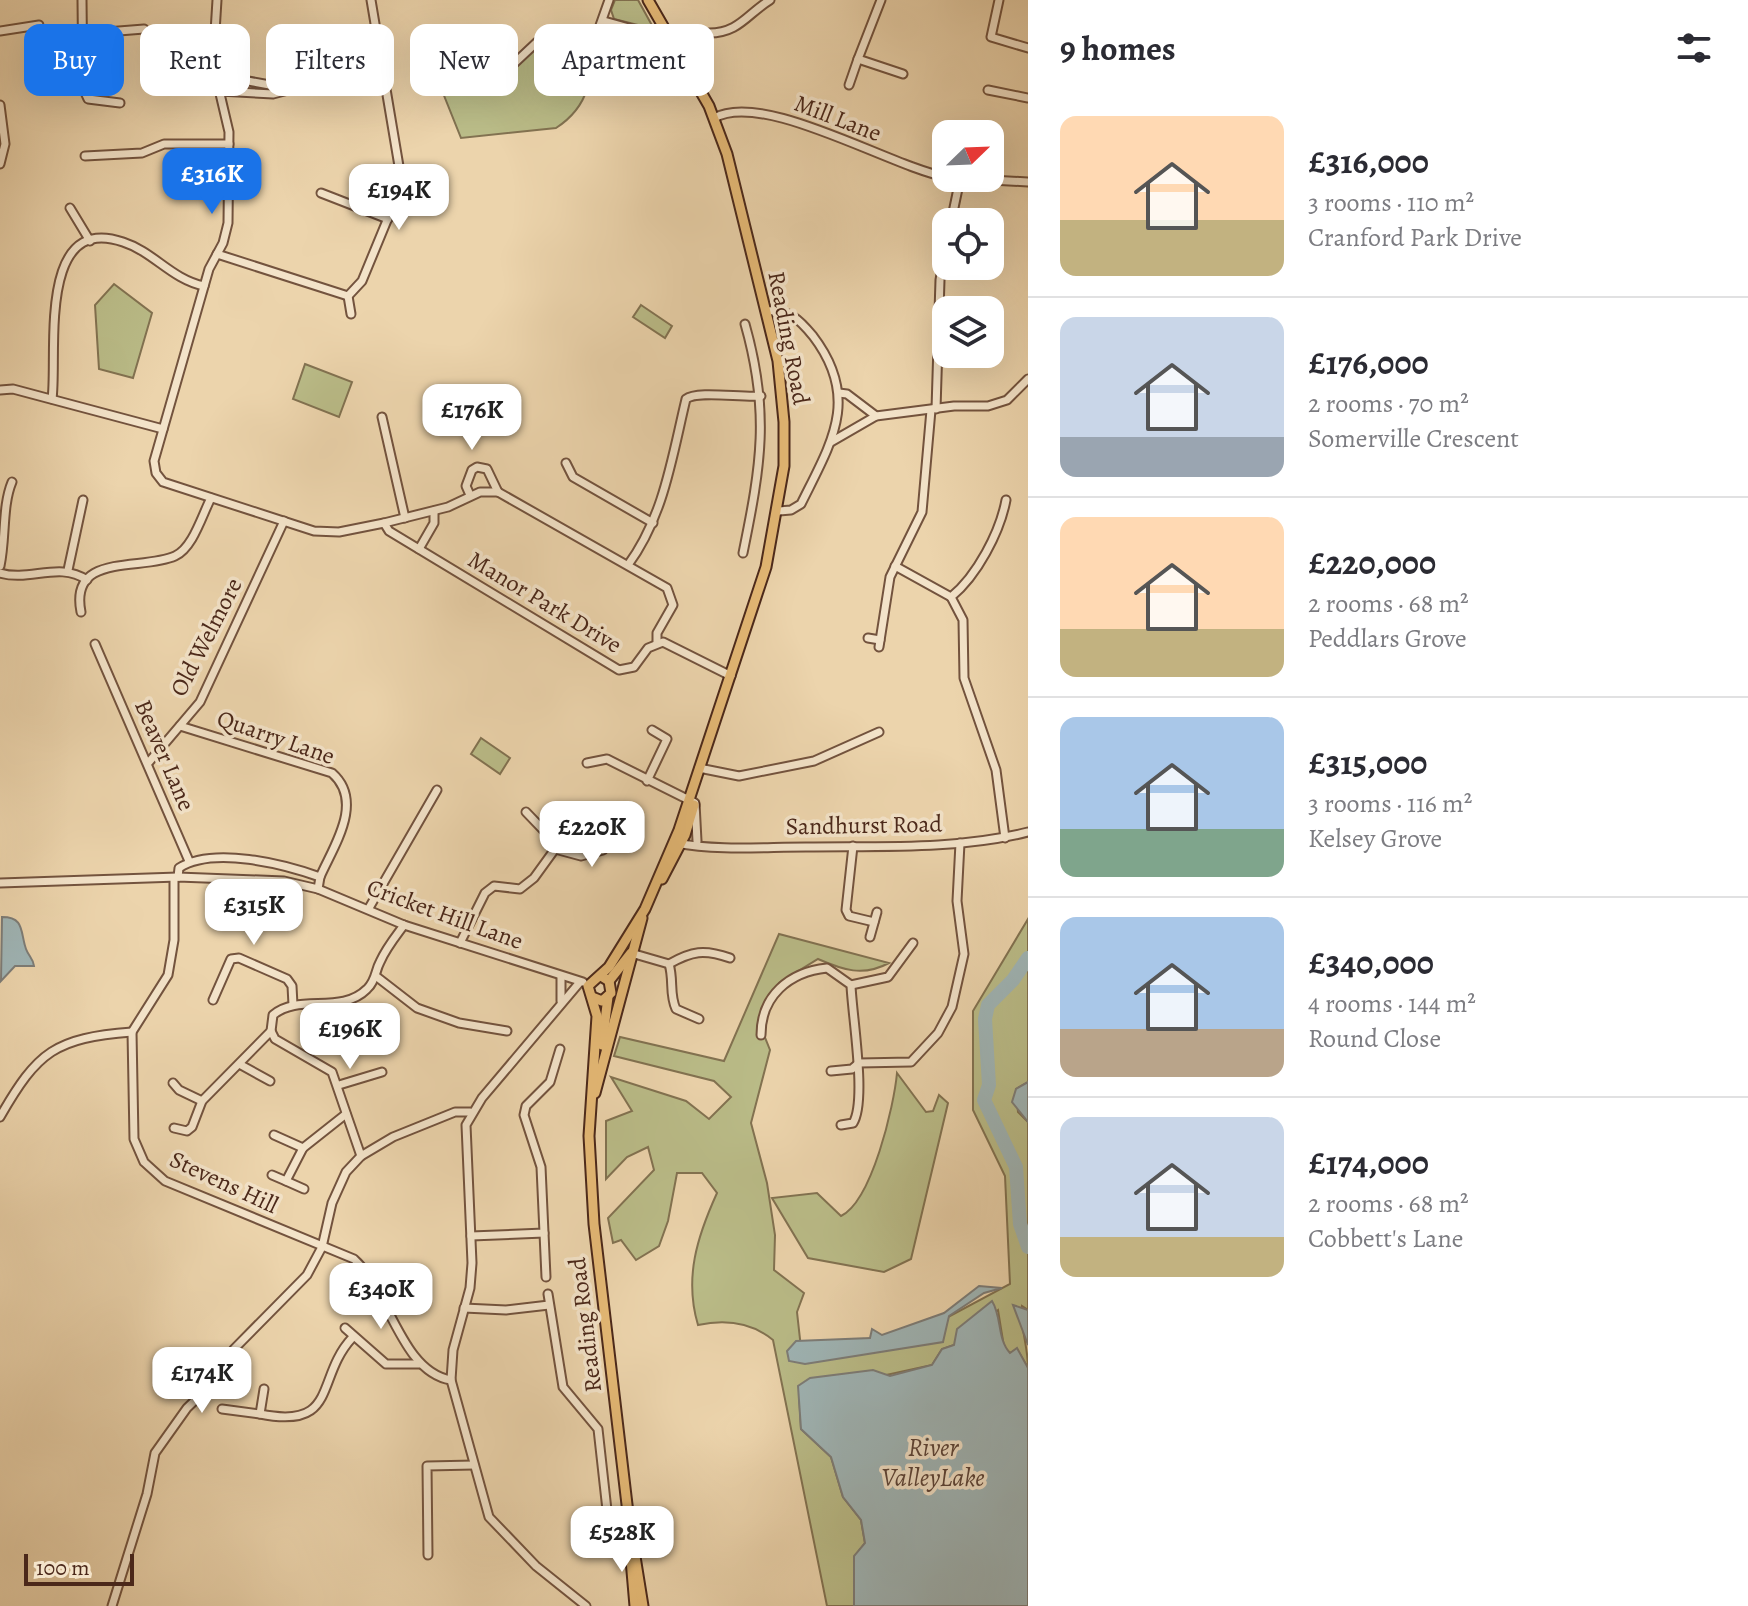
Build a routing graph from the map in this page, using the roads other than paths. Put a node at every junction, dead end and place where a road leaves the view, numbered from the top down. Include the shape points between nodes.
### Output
1 (82, 0) edge
2 (217, 0) edge
3 (371, 0) edge
4 (609, 0) edge
5 (648, 0) edge
6 (770, 0) edge
7 (881, 0) edge
8 (999, 0) edge
9 (604, 21) junction
10 (81, 24) edge
11 (216, 24) edge
12 (602, 24) edge
13 (614, 24) edge
14 (661, 24) edge
15 (24, 27) edge
16 (0, 31) edge
17 (714, 32) edge
18 (534, 45) edge
19 (1028, 48) edge
20 (858, 59) junction
21 (518, 60) edge
22 (903, 74) dead end
23 (250, 81) edge
24 (849, 85) dead end
25 (988, 90) dead end
26 (250, 93) edge
27 (87, 96) edge
28 (220, 96) edge
29 (702, 96) edge
30 (1028, 98) edge
31 (120, 103) dead end
32 (0, 105) edge
33 (714, 118) junction
34 (229, 144) junction
35 (2, 147) edge
36 (85, 156) dead end
37 (0, 164) edge
38 (932, 173) edge
39 (1004, 181) edge
40 (1028, 182) edge
41 (321, 193) dead end
42 (70, 208) dead end
43 (388, 219) junction
44 (90, 241) junction
45 (217, 254) junction
46 (940, 280) edge
47 (204, 286) junction
48 (348, 296) junction
49 (766, 311) junction
50 (351, 314) dead end
51 (745, 324) dead end
52 (1028, 379) edge
53 (0, 390) edge
54 (839, 393) junction
55 (761, 396) junction
56 (52, 399) junction
57 (933, 409) junction
58 (876, 416) junction
59 (382, 417) dead end
60 (163, 429) junction
61 (831, 442) junction
62 (566, 463) dead end
63 (12, 482) dead end
64 (498, 492) junction
65 (470, 495) junction
66 (211, 498) junction
67 (83, 500) dead end
68 (1006, 500) dead end
69 (434, 511) junction
70 (779, 511) junction
71 (405, 518) junction
72 (284, 521) junction
73 (384, 523) junction
74 (653, 523) junction
75 (419, 549) junction
76 (743, 553) dead end
77 (628, 565) junction
78 (0, 566) edge
79 (895, 566) junction
80 (68, 570) junction
81 (0, 573) edge
82 (87, 580) junction
83 (951, 597) junction
84 (81, 612) dead end
85 (868, 638) dead end
86 (657, 642) junction
87 (95, 644) dead end
88 (731, 676) junction
89 (180, 726) junction
90 (652, 730) dead end
91 (879, 732) dead end
92 (677, 736) dead end
93 (667, 739) junction
94 (149, 762) junction
95 (587, 763) dead end
96 (702, 768) junction
97 (647, 781) junction
98 (437, 790) dead end
99 (692, 802) junction
100 (526, 812) dead end
101 (1028, 832) edge
102 (680, 838) junction
103 (1005, 838) junction
104 (607, 839) dead end
105 (699, 843) junction
106 (960, 843) junction
107 (853, 846) junction
108 (555, 849) junction
109 (189, 861) junction
110 (320, 877) junction
111 (176, 878) junction
112 (0, 883) edge
113 (318, 889) junction
114 (369, 908) junction
115 (645, 909) junction
116 (877, 912) dead end
117 (874, 922) junction
118 (404, 925) junction
119 (870, 937) dead end
120 (460, 943) junction
121 (913, 943) dead end
122 (631, 953) junction
123 (730, 958) dead end
124 (669, 964) junction
125 (377, 977) junction
126 (561, 977) junction
127 (605, 978) junction
128 (584, 982) junction
129 (851, 985) junction
130 (592, 997) junction
131 (608, 997) junction
132 (213, 1000) dead end
133 (561, 1001) junction
134 (293, 1005) junction
135 (699, 1019) dead end
136 (271, 1031) junction
137 (507, 1031) dead end
138 (132, 1032) junction
139 (761, 1035) dead end
140 (560, 1049) dead end
141 (859, 1063) junction
142 (241, 1065) junction
143 (831, 1071) dead end
144 (382, 1072) dead end
145 (601, 1073) junction
146 (270, 1081) dead end
147 (173, 1083) dead end
148 (339, 1085) junction
149 (202, 1101) junction
150 (590, 1108) junction
151 (470, 1112) junction
152 (346, 1114) junction
153 (0, 1117) edge
154 (841, 1125) dead end
155 (174, 1128) dead end
156 (274, 1135) dead end
157 (303, 1148) junction
158 (361, 1156) junction
159 (272, 1175) dead end
160 (286, 1181) junction
161 (304, 1189) dead end
162 (544, 1233) junction
163 (471, 1236) junction
164 (322, 1247) junction
165 (546, 1277) dead end
166 (548, 1294) dead end
167 (549, 1305) junction
168 (464, 1308) junction
169 (345, 1328) dead end
170 (352, 1338) junction
171 (419, 1364) junction
172 (451, 1380) junction
173 (264, 1389) dead end
174 (222, 1409) dead end
175 (260, 1414) junction
176 (427, 1455) dead end
177 (474, 1465) junction
178 (427, 1466) junction
179 (631, 1537) junction
180 (607, 1547) dead end
181 (428, 1555) dead end
182 (112, 1606) edge
183 (586, 1606) edge
184 (635, 1606) edge
185 (643, 1606) edge

1 - 10 street
2 - 11 street
3 - 43 street via 402,184
4 - 9 street
5 - 14 main road, Reading Road
6 - 17 street via 748,22
7 - 20 street
8 - 19 street via 991,37
9 - 12 street
9 - 13 street
15 - 16 street
18 - 21 street
20 - 22 street
20 - 24 street
23 - 26 street via 292,89
25 - 30 street
27 - 31 street
28 - 34 street
29 - 33 main road, Reading Road
32 - 35 street
33 - 38 street, Mill Lane via 738,111 771,113
33 - 49 main road, Reading Road
34 - 36 street via 164,144 142,153
34 - 45 street via 228,223
35 - 37 street
39 - 40 street
41 - 43 street
42 - 44 street
43 - 48 street via 362,281
44 - 47 street via 127,243 180,280
44 - 56 street via 64,264 58,284
45 - 47 street
45 - 48 street
46 - 57 street
47 - 60 street
48 - 50 street
49 - 54 street via 786,311 804,325 820,346
49 - 70 main road, Reading Road via 782,396 785,444
51 - 55 street
52 - 57 street via 1007,400
53 - 56 street
54 - 58 street
54 - 61 street
55 - 74 street via 698,393 686,399
55 - 76 street via 762,453
56 - 60 street
57 - 58 street
57 - 79 street via 922,512
58 - 61 street
59 - 71 street
60 - 66 street via 156,473 163,482
61 - 70 street via 801,504
62 - 74 street via 573,477
63 - 78 street
64 - 65 street
64 - 65 street via 487,469 477,467 466,486
64 - 77 street
65 - 69 street
66 - 72 street
66 - 82 street via 187,547 177,556 102,569
67 - 80 street
68 - 83 street via 983,554
69 - 71 street
69 - 75 street via 434,523
70 - 88 main road, Reading Road
71 - 73 street
72 - 73 street via 339,532
72 - 89 street, Old Welmore via 200,702
73 - 75 street, Manor Park Drive
74 - 77 street
75 - 86 street, Manor Park Drive via 619,670 634,667
77 - 86 street via 672,595
79 - 83 street
79 - 85 street via 880,644
80 - 81 street
80 - 82 street
82 - 84 street
83 - 103 street via 963,620 964,678 996,770
86 - 88 street, Manor Park Drive
87 - 94 street, Beaver Lane
88 - 96 main road, Reading Road
89 - 94 street, Old Welmore
89 - 110 street, Quarry Lane via 338,778 348,811
90 - 93 street
91 - 96 street via 814,761 739,776
92 - 93 street
93 - 97 street
94 - 109 street, Beaver Lane
95 - 97 street via 607,759
96 - 99 main road, Reading Road
97 - 99 street
98 - 114 street
99 - 102 main road, Reading Road
99 - 105 street
100 - 108 street
101 - 103 street, Sandhurst Road
102 - 105 street, Sandhurst Road
102 - 115 main road, Reading Road
103 - 106 street, Sandhurst Road
104 - 108 street via 603,850 581,856
105 - 107 street, Sandhurst Road
106 - 107 street, Sandhurst Road
106 - 141 street via 957,901 964,954 952,1007 938,1033 911,1062
107 - 117 street via 846,910 849,916
108 - 120 street via 520,889 494,886 485,893
109 - 110 street via 251,859
109 - 111 street
110 - 113 street, Quarry Lane
111 - 112 street, Cricket Hill Lane
111 - 113 street, Cricket Hill Lane via 284,881
111 - 138 street via 168,975
113 - 114 street, Cricket Hill Lane
114 - 118 street, Cricket Hill Lane
115 - 122 main road, Reading Road
115 - 127 main road, Reading Road
116 - 117 street
117 - 119 street
118 - 120 street, Cricket Hill Lane
118 - 125 street via 378,965
120 - 126 street, Cricket Hill Lane
121 - 129 street via 888,977
122 - 124 street
122 - 127 main road, Reading Road
122 - 145 main road, Reading Road
123 - 124 street via 691,952
124 - 135 street via 676,1009
125 - 134 street via 355,998
125 - 137 street via 417,1008 459,1023
126 - 128 street, Cricket Hill Lane
126 - 133 street
127 - 128 main road, Reading Road
127 - 131 main road, Reading Road via 612,988
128 - 130 main road, Reading Road
128 - 133 street
129 - 139 street via 827,968 789,979 763,1010
129 - 141 street
130 - 131 main road
130 - 150 main road, Reading Road via 597,1025
131 - 145 main road, Reading Road
132 - 134 street via 227,965 239,958 287,979
133 - 151 street
134 - 136 street via 273,1015
136 - 142 street
136 - 148 street via 275,1039 327,1066
138 - 153 street via 68,1042 43,1055
138 - 164 street, Stevens Hill via 134,1139 144,1162 165,1181
140 - 162 street via 550,1082 524,1115 541,1167
141 - 143 street
141 - 154 street via 856,1119
142 - 146 street
142 - 149 street
144 - 148 street
145 - 150 main road, Reading Road
147 - 149 street
148 - 152 street
149 - 155 street via 192,1127
150 - 179 main road, Reading Road via 594,1224
151 - 158 street via 426,1123
151 - 163 street via 465,1140
152 - 157 street
152 - 158 street
156 - 157 street
157 - 160 street
158 - 164 street via 340,1182
159 - 160 street
160 - 161 street
162 - 163 street
162 - 165 street
163 - 168 street via 470,1288
164 - 171 street, Stevens Hill via 354,1259 368,1271
164 - 182 street via 307,1275 234,1349 155,1453
166 - 167 street
167 - 168 street
167 - 180 street via 563,1387 598,1429
168 - 172 street
169 - 170 street
170 - 171 street via 386,1364
170 - 175 street via 334,1360 326,1393 314,1409 282,1418
171 - 172 street
172 - 177 street
173 - 175 street
174 - 175 street
176 - 178 street
177 - 178 street
177 - 183 street via 483,1502 499,1531
178 - 181 street
179 - 184 main road, Reading Road
179 - 185 main road, Reading Road

